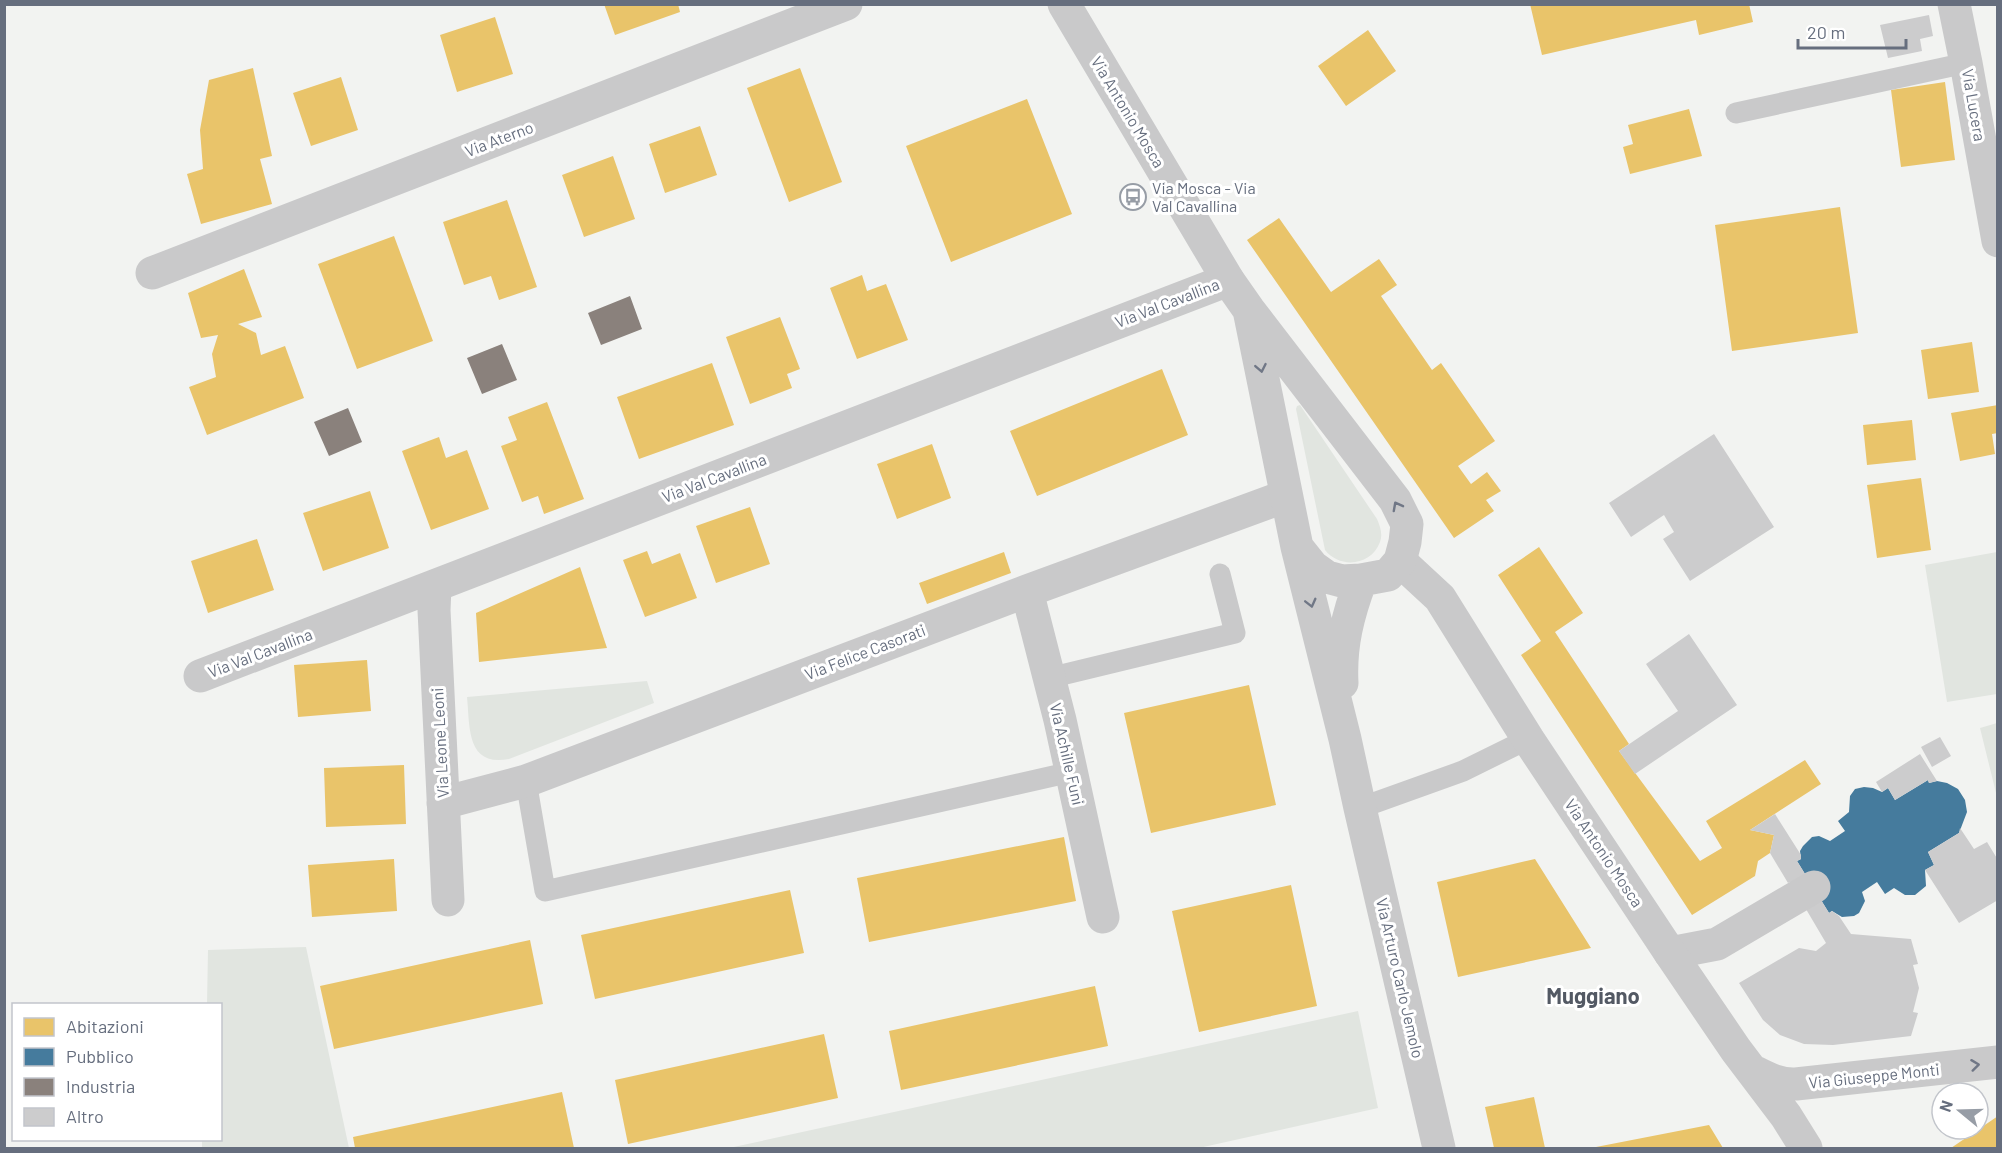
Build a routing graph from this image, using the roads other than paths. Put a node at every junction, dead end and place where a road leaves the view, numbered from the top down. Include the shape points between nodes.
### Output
1 (846, 4) edge
2 (1064, 4) edge
3 (1954, 4) edge
4 (1966, 63) junction
5 (1736, 113) dead end
6 (1998, 241) edge
7 (152, 273) dead end
8 (1228, 280) junction
9 (1249, 310) junction
10 (1286, 496) junction
11 (1297, 547) junction
12 (1400, 561) junction
13 (1220, 574) dead end
14 (1361, 580) junction
15 (435, 586) junction
16 (1027, 591) junction
17 (200, 676) dead end
18 (1050, 678) junction
19 (1346, 739) junction
20 (1528, 739) junction
21 (1071, 772) junction
22 (526, 781) junction
23 (443, 803) junction
24 (1360, 808) junction
25 (1814, 887) dead end
26 (448, 900) dead end
27 (1103, 917) dead end
28 (1670, 953) junction
29 (1998, 1062) edge
30 (1753, 1071) junction
31 (1439, 1149) edge
32 (1806, 1149) edge

1 - 7 street, Via Aterno
2 - 8 street, Via Antonio Mosca
3 - 4 street, Via Lucera
4 - 5 lane
4 - 6 street, Via Lucera
8 - 9 street, Via Antonio Mosca
8 - 15 street, Via Val Cavallina
9 -> 10 street, Via Arturo Carlo Jemolo
12 -> 9 street, Via Antonio Mosca via 1407,524 1395,500
10 - 11 street, Via Arturo Carlo Jemolo
10 - 16 street, Via Felice Casorati
11 - 14 street via 1312,567 1328,577
11 -> 19 street, Via Arturo Carlo Jemolo
12 - 14 street via 1388,574
12 - 20 street, Via Antonio Mosca via 1440,598
13 - 18 lane via 1234,633
14 - 19 street, Via Arturo Carlo Jemolo via 1348,614 1341,668
15 - 17 street, Via Val Cavallina
15 - 23 street, Via Leone Leoni
16 - 18 street, Via Achille Funi
16 - 22 street, Via Felice Casorati
18 - 21 street, Via Achille Funi
19 - 24 street, Via Arturo Carlo Jemolo
20 - 24 lane via 1463,771
20 - 28 street, Via Antonio Mosca
21 - 22 lane via 545,891
21 - 27 street, Via Achille Funi
22 - 23 street, Via Felice Casorati
23 - 26 street, Via Leone Leoni
24 - 31 street, Via Arturo Carlo Jemolo
25 - 28 street via 1717,944
28 - 30 street, Via Antonio Mosca
30 -> 29 street, Via Giuseppe Monti via 1788,1084
30 - 32 street, Via Antonio Mosca

